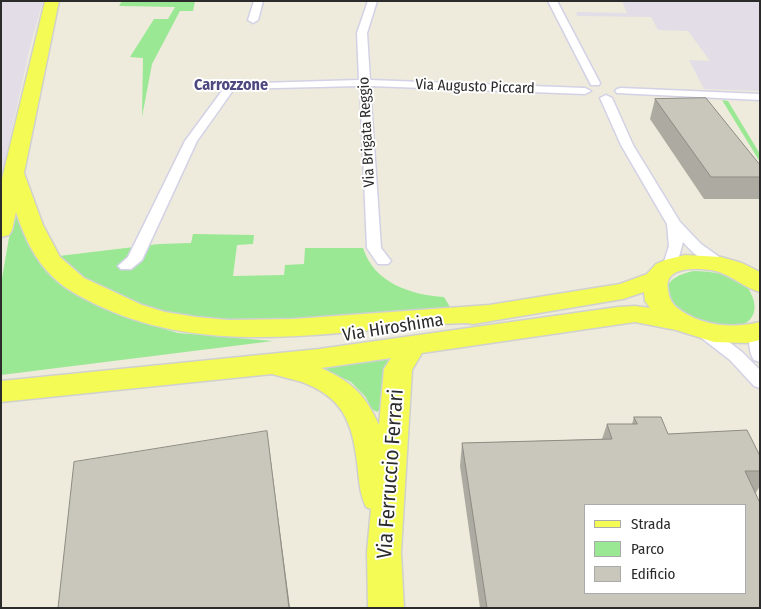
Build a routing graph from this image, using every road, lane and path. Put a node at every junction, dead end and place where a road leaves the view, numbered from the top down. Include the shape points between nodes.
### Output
1 (52, 1) edge
2 (259, 1) edge
3 (373, 1) edge
4 (552, 1) edge
5 (253, 20) dead end
6 (365, 83) junction
7 (608, 85) junction
8 (595, 95) junction
9 (760, 97) edge
10 (14, 173) junction
11 (674, 224) junction
12 (1, 230) edge
13 (383, 261) dead end
14 (126, 266) dead end
15 (663, 273) junction
16 (745, 273) edge
17 (488, 313) junction
18 (694, 327) junction
19 (759, 340) edge
20 (413, 346) junction
21 (266, 364) junction
22 (131, 378) junction
23 (760, 381) edge
24 (1, 392) edge
25 (384, 552) junction
26 (386, 608) edge

1 - 10 main road
2 - 5 street
3 - 6 street, Via Brigata Reggio via 362,33
4 - 7 street
6 - 8 street, Via Augusto Piccard
6 - 13 street, Via Brigata Reggio via 374,248
6 - 14 street, Via Augusto Piccard via 231,86 191,141 134,260
7 - 8 street via 585,86
7 - 8 street via 619,96
7 - 9 street
8 - 11 street via 621,132
10 - 12 main road
10 - 17 main road via 28,217 41,244 61,272 83,288 141,315 207,328 254,330
11 - 15 street via 676,246
11 - 16 street via 696,247
15 - 16 main road, Via Hiroshima via 686,262
15 - 17 main road, Via Hiroshima via 623,291
15 - 18 main road via 654,290 658,301 668,312
17 - 22 main road, Via Hiroshima via 213,354
18 - 19 main road, Via Hiroshima
18 - 20 main road, Via Hiroshima via 635,314
18 - 23 street via 736,356
20 - 21 main road, Via Hiroshima
20 - 25 main road, Via Ferruccio Ferrari via 398,369
21 - 22 main road, Via Hiroshima
21 - 25 main road, Via Hiroshima via 324,380 337,387 357,406 373,459
22 - 24 main road, Via Hiroshima
25 - 26 main road, Via Ferruccio Ferrari

